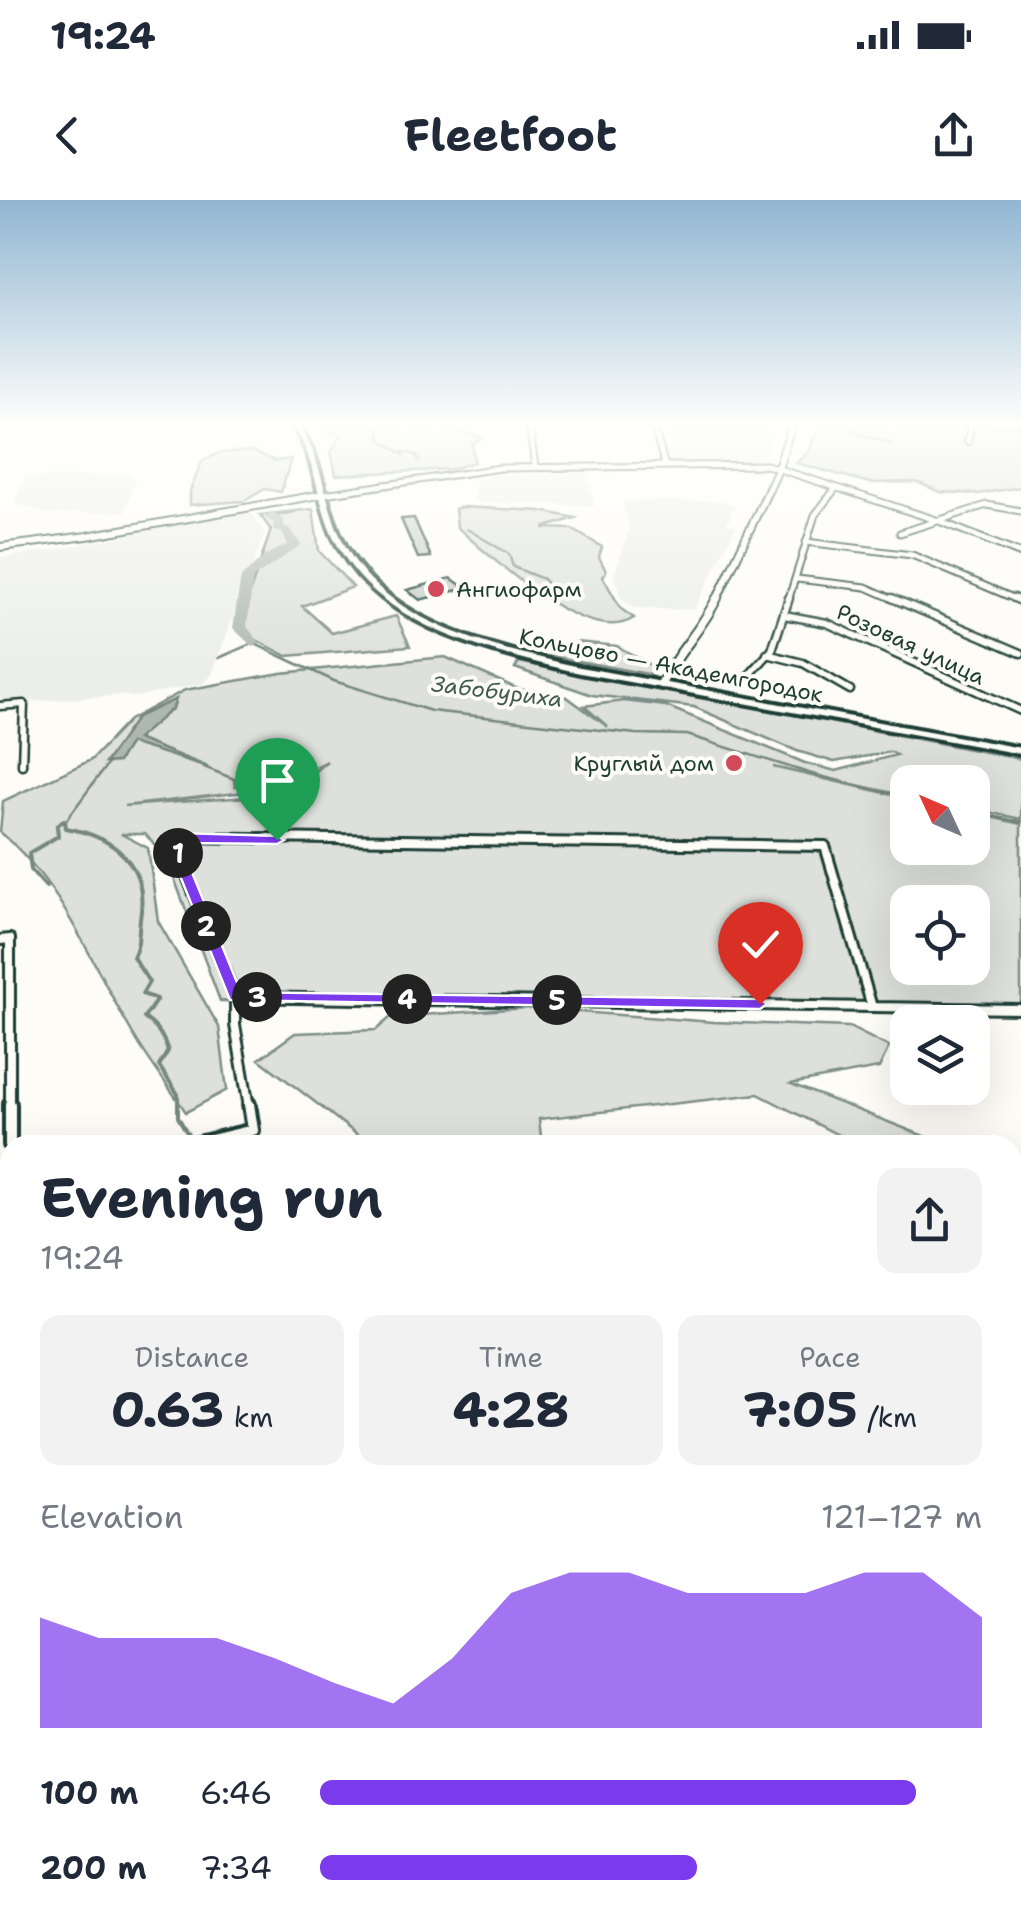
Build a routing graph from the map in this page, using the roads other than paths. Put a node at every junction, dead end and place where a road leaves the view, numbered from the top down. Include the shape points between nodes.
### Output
1 (259, 506) edge
2 (327, 506) edge
3 (760, 506) edge
4 (822, 506) edge
5 (891, 506) edge
6 (985, 506) edge
7 (994, 506) edge
8 (1009, 507) joint
9 (1021, 511) edge
10 (939, 521) junction
11 (900, 533) dead end
12 (806, 542) junction
13 (0, 547) edge
14 (1021, 554) edge
15 (797, 578) junction
16 (1021, 601) edge
17 (784, 615) junction
18 (1021, 653) edge
19 (768, 654) junction
20 (744, 680) dead end
21 (661, 684) junction
22 (850, 690) dead end
23 (0, 706) edge
24 (1021, 711) edge
25 (1021, 751) edge
26 (22, 765) dead end
27 (0, 940) edge
28 (236, 997) junction
29 (872, 1006) junction
30 (1021, 1009) edge
31 (10, 1135) edge
32 (232, 1135) edge

1 - 13 street
2 - 21 main road, Кольцово — Академгородок via 353,568 426,620 534,659
3 - 21 street via 709,616
4 - 12 street
5 - 10 street
6 - 10 street
7 - 8 street
8 - 9 street
10 - 11 street
10 - 14 street
12 - 15 street
12 - 16 street via 912,555
15 - 17 street
15 - 18 street via 866,588
17 - 19 street
17 - 24 street, Розовая улица via 827,623
19 - 20 street
19 - 22 street
21 - 25 main road, Кольцово — Академгородок
23 - 26 street via 24,704
27 - 31 street via 10,939
28 - 29 street
28 - 29 street via 173,841 180,837 825,846
28 - 32 street via 253,1130
29 - 30 street

